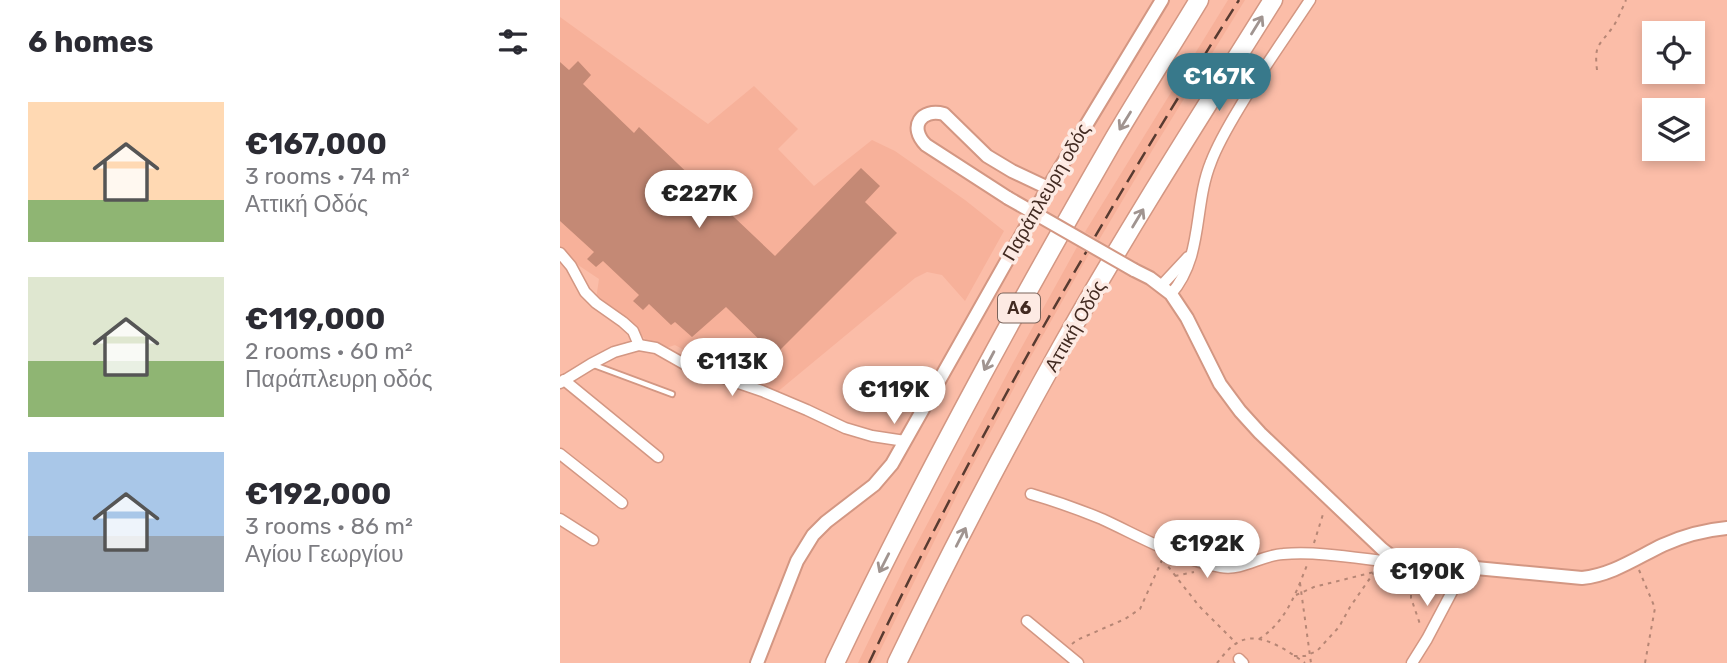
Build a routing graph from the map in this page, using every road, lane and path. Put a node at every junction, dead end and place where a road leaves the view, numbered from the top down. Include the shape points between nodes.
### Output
1 (1162, 0) edge
2 (1199, 0) edge
3 (1273, 0) edge
4 (1310, 0) edge
5 (1626, 0) edge
6 (1597, 70) dead end
7 (1048, 188) junction
8 (560, 253) edge
9 (1166, 290) junction
10 (639, 345) junction
11 (591, 364) junction
12 (562, 382) edge
13 (672, 394) dead end
14 (905, 441) junction
15 (560, 454) edge
16 (658, 457) dead end
17 (1031, 494) dead end
18 (1328, 497) junction
19 (622, 503) dead end
20 (560, 519) edge
21 (1727, 528) edge
22 (593, 540) dead end
23 (1311, 554) junction
24 (1637, 559) junction
25 (1400, 563) junction
26 (1210, 565) junction
27 (1465, 567) junction
28 (1174, 576) junction
29 (1300, 582) junction
30 (1301, 592) junction
31 (1295, 596) junction
32 (1027, 621) dead end
33 (1259, 639) junction
34 (1427, 639) junction
35 (1236, 643) junction
36 (1065, 652) junction
37 (1310, 654) junction
38 (1294, 656) junction
39 (757, 663) edge
40 (835, 663) edge
41 (897, 663) edge
42 (1077, 663) edge
43 (1217, 663) edge
44 (1305, 663) edge
45 (1311, 663) edge
46 (1412, 663) edge
47 (1644, 663) edge

1 - 7 street, Παράπλευρη οδός
2 -> 40 highway, Α6 via 992,355
41 -> 3 highway, Αττική Οδός via 1062,347
4 - 9 street via 1219,144 1205,181 1191,254
5 - 6 path via 1597,47
7 - 9 street, bridge via 987,156 944,114 930,113 919,124 919,138 926,145
7 - 14 street, Παράπλευρη οδός
8 - 10 street via 585,292 633,331
9 - 18 street via 1187,318 1229,397
10 - 11 street
10 - 14 street via 656,348 686,365 762,391 845,428
11 - 12 street
11 - 13 lane
12 - 16 street
14 - 39 street, Παράπλευρη οδός via 874,485 813,535 797,561
15 - 19 street
17 - 26 street via 1074,507
18 - 23 path
18 - 25 street
20 - 22 street
21 - 24 street via 1687,536
23 - 25 street
23 - 26 street via 1280,554 1229,568
23 - 29 path
24 - 27 street via 1604,574 1581,578
24 - 47 path via 1654,608
25 - 27 street
25 - 34 path via 1411,578 1411,598
26 - 28 path
27 - 34 street
28 - 35 path
28 - 36 path via 1163,559 1140,609 1077,640
29 - 30 path
29 - 31 path
30 - 31 path
30 - 37 path
30 - 37 path via 1374,572 1339,627
31 - 33 path via 1283,616
32 - 36 street
33 - 35 path
33 - 38 path
34 - 46 street
35 - 43 path
36 - 42 street
37 - 38 path
37 - 45 path
38 - 44 path

